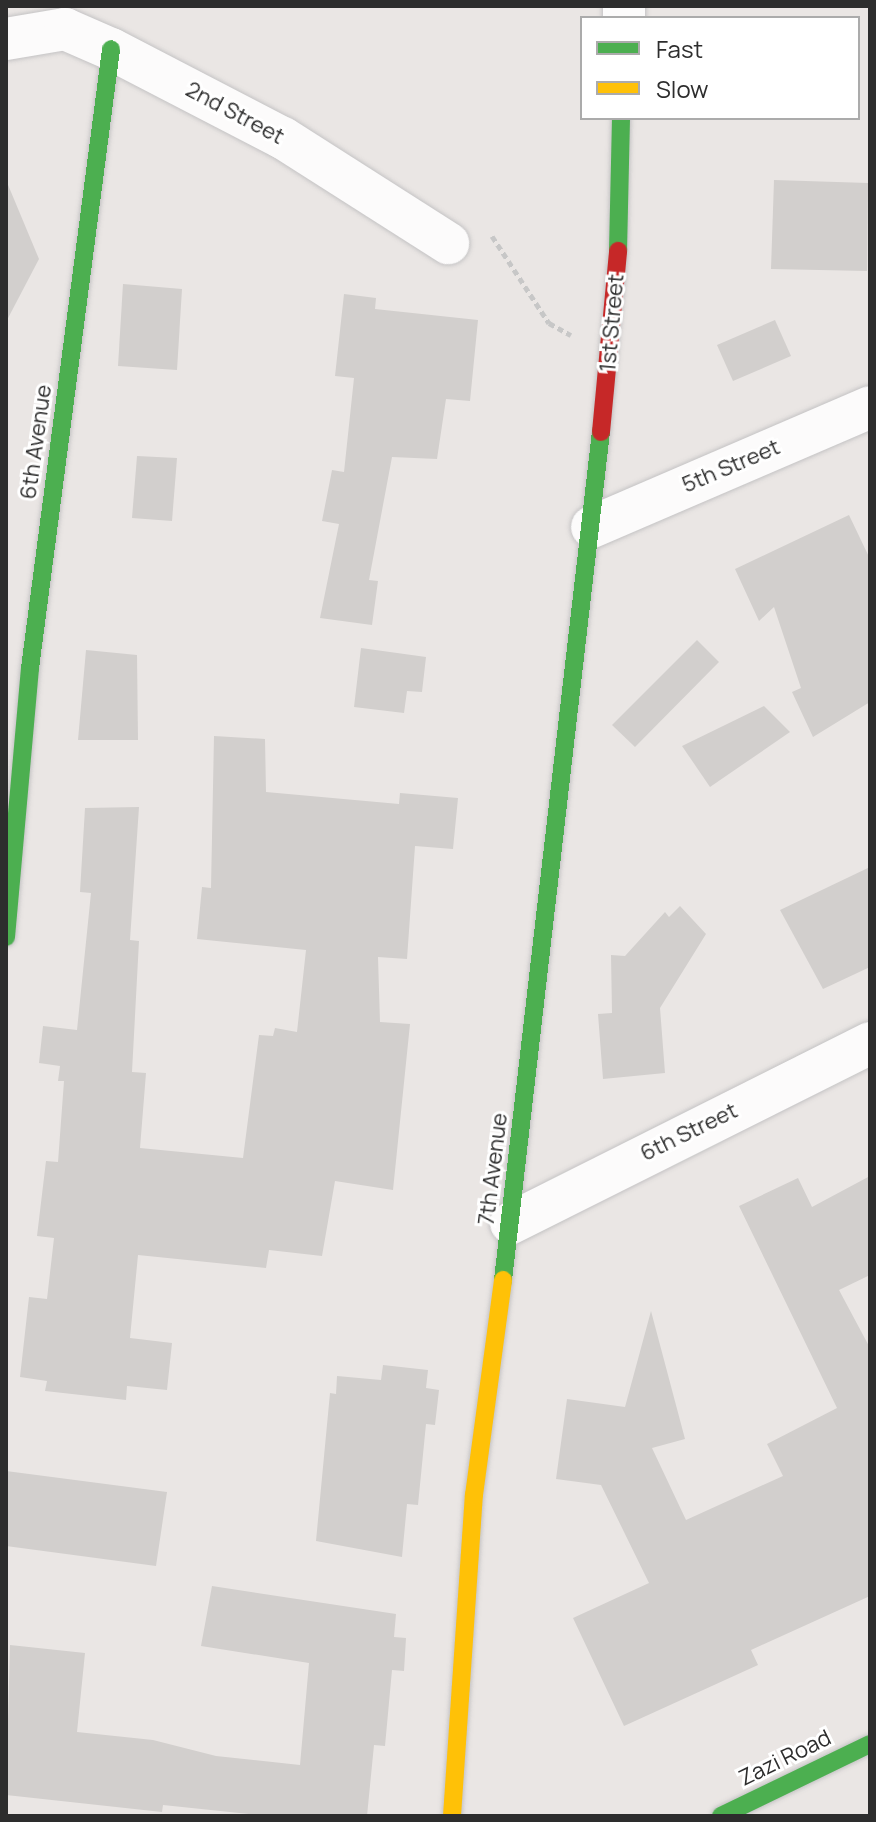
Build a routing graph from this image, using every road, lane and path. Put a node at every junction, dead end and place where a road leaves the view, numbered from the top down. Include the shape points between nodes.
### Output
1 (6, 39) edge
2 (111, 49) junction
3 (621, 120) edge
4 (448, 243) joint
5 (611, 341) junction
6 (870, 407) edge
7 (592, 527) junction
8 (18, 671) edge
9 (6, 937) edge
10 (870, 1043) edge
11 (511, 1223) junction
12 (870, 1744) edge
13 (452, 1816) edge
14 (721, 1816) edge

1 - 2 street, 2nd Street via 65,29
2 - 4 street, 2nd Street via 283,138
2 - 8 street, 6th Avenue
3 - 5 street, 1st Street
4 - 5 path via 478,233 492,236 549,323 564,334
5 - 7 street, 1st Street
6 - 7 street, 5th Street
7 - 11 street, 7th Avenue
8 - 9 street, 6th Avenue
10 - 11 street, 6th Street
11 - 13 street, 7th Avenue via 474,1495
12 - 14 street, Zazi Road

